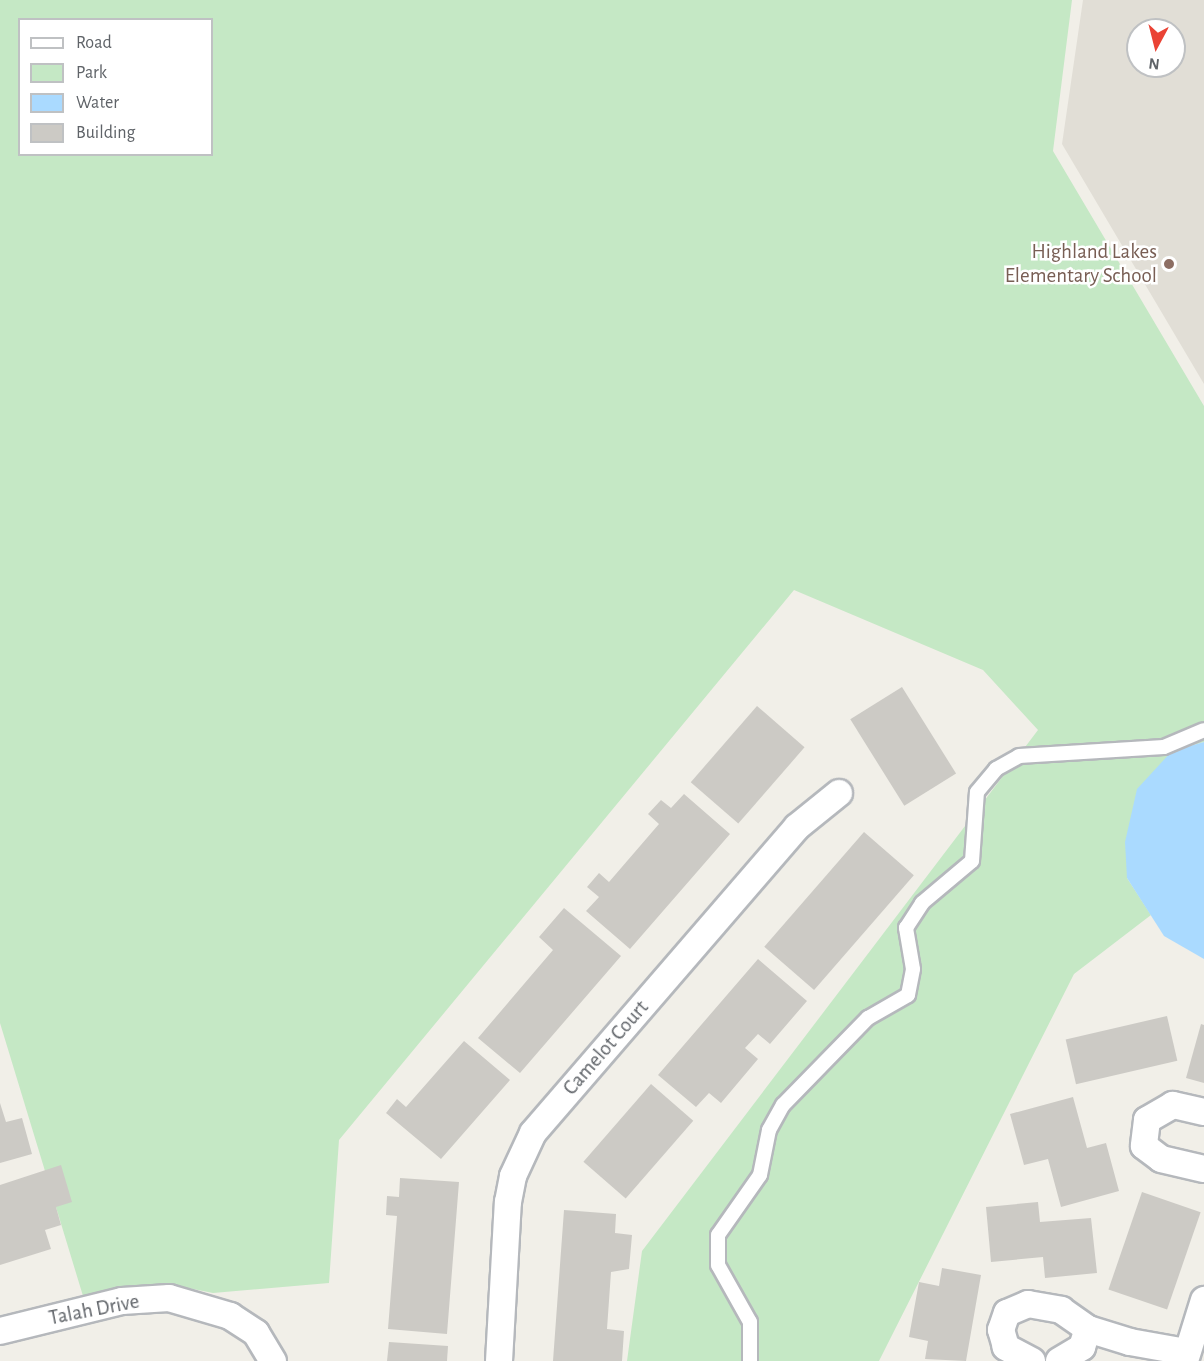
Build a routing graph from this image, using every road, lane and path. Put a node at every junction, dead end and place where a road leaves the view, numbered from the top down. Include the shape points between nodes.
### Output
1 (1204, 730) edge
2 (839, 793) dead end
3 (1204, 1112) edge
4 (1204, 1169) edge
5 (1204, 1300) edge
6 (1088, 1329) junction
7 (0, 1331) edge
8 (1185, 1357) edge
9 (273, 1361) edge
10 (499, 1361) edge
11 (750, 1361) edge
12 (1032, 1361) edge
13 (1059, 1361) edge

1 - 11 lane via 1164,747 1019,756 982,784 974,802 977,838 972,861 922,903 906,928 913,969 908,995 868,1018 783,1105 769,1130 760,1175 718,1235 718,1265 750,1322
2 - 10 street, Camelot Court via 797,827 533,1133 513,1176 508,1202
3 - 4 street via 1173,1105 1147,1120 1144,1146 1161,1159
5 - 8 street
6 - 8 street
6 - 12 street via 1061,1310 1028,1304 1007,1313 1001,1330 1006,1347
6 - 13 street via 1082,1347
7 - 9 street, Talah Drive via 122,1301 168,1298 230,1316 256,1333

